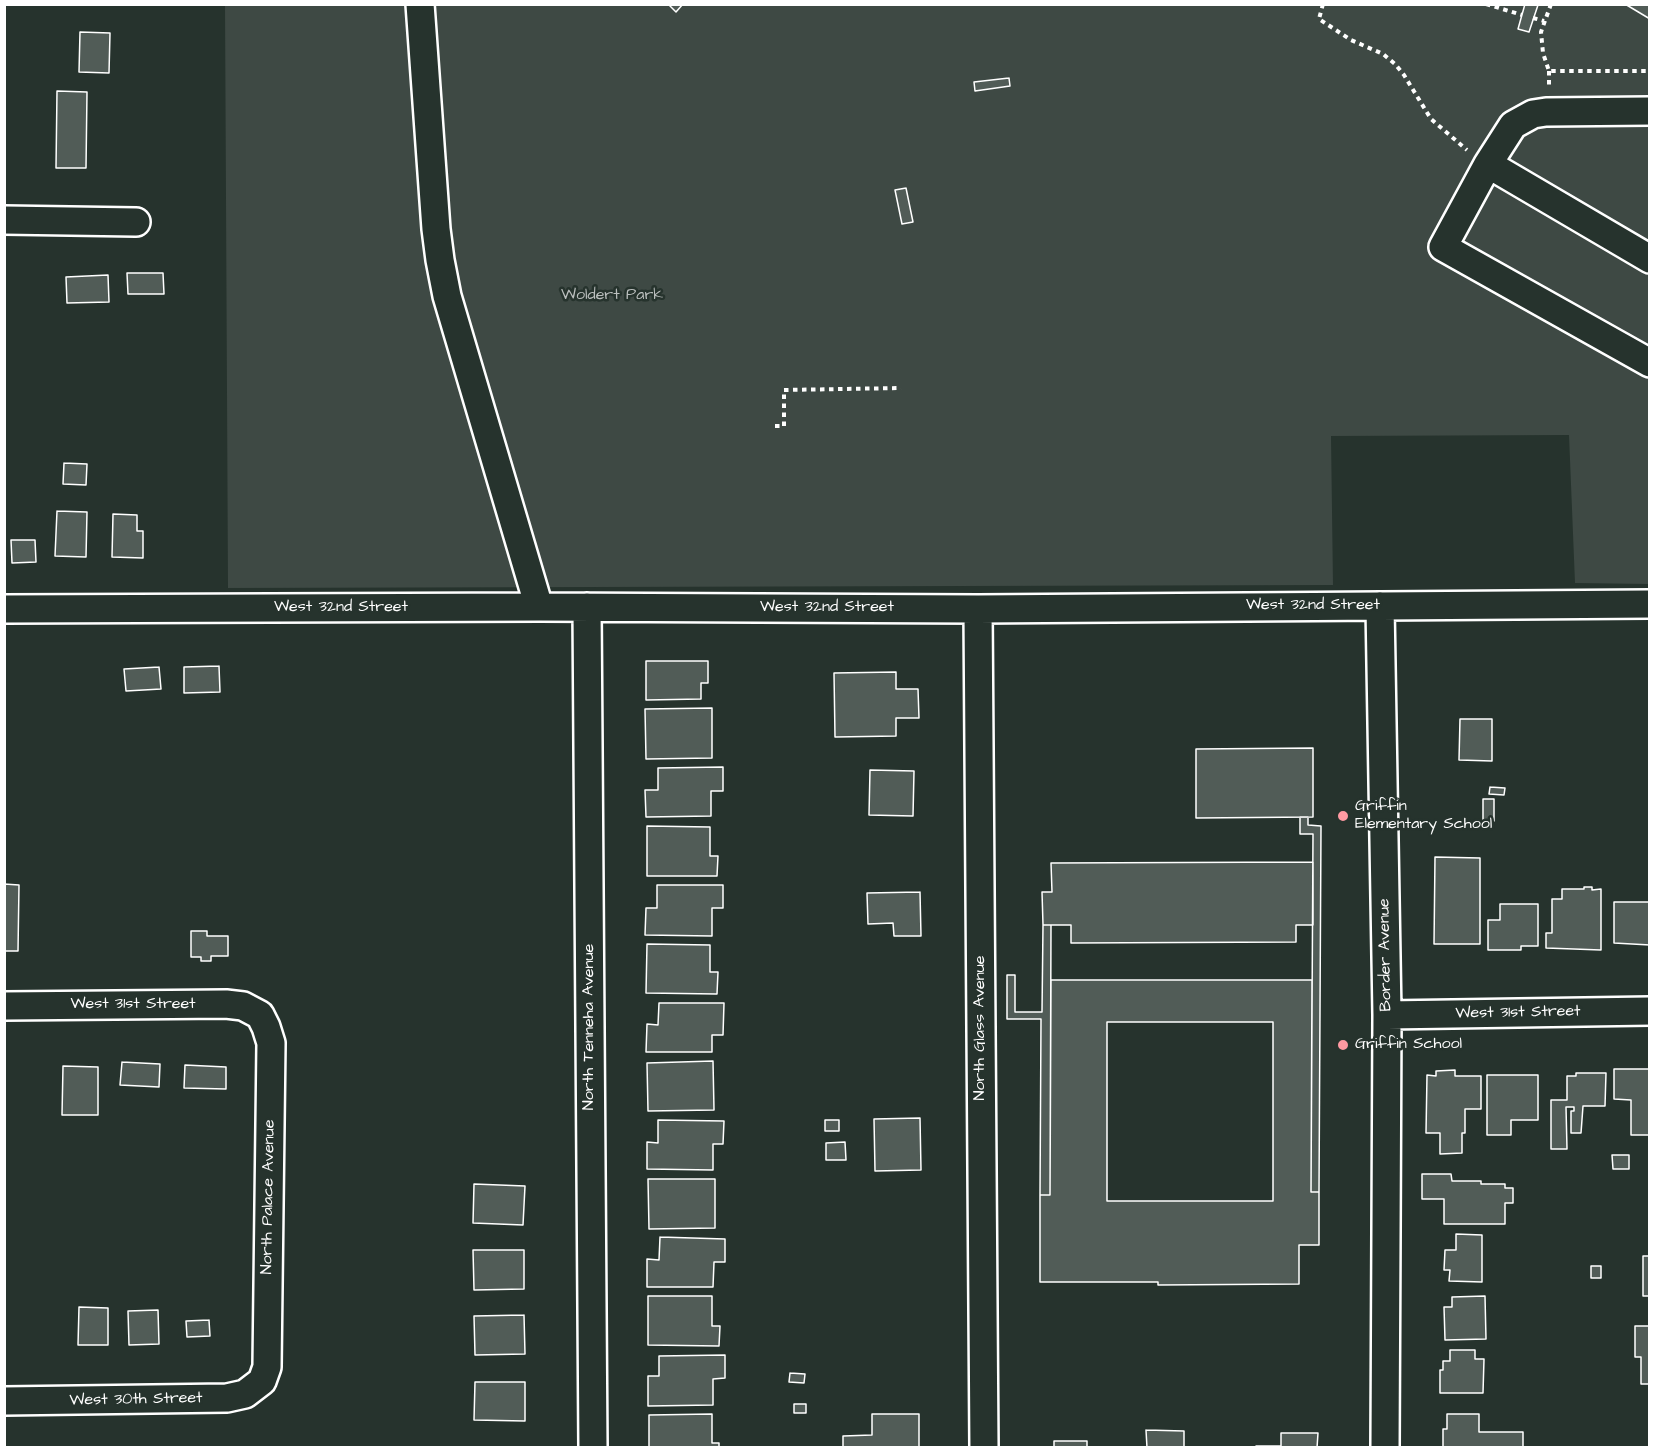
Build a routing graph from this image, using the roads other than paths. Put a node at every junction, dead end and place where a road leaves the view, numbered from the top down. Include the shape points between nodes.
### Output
1 (420, 4) edge
2 (1650, 111) edge
3 (1488, 164) junction
4 (4, 220) edge
5 (136, 222) dead end
6 (1650, 259) edge
7 (1650, 363) edge
8 (1650, 604) edge
9 (1380, 606) junction
10 (539, 607) junction
11 (587, 607) junction
12 (4, 609) edge
13 (978, 609) junction
14 (4, 1006) edge
15 (1650, 1011) edge
16 (260, 1015) joint
17 (1387, 1015) junction
18 (262, 1381) joint
19 (4, 1401) edge
20 (592, 1448) edge
21 (984, 1448) edge
22 (1385, 1448) edge

1 - 10 street via 435,229 447,296
2 - 3 street via 1533,114 1513,125
3 - 6 street
3 - 7 street via 1443,247
4 - 5 street
8 - 9 street, West 32nd Street
9 - 13 street, West 32nd Street
9 - 17 street, Border Avenue
10 - 11 street, West 32nd Street
10 - 12 street, West 32nd Street
11 - 13 street, West 32nd Street
11 - 20 street, North Tenneha Avenue
13 - 21 street, North Glass Avenue
14 - 16 street, West 31st Street via 226,1004 243,1006
15 - 17 street, West 31st Street
16 - 18 street, North Palace Avenue via 271,1043 267,1359
17 - 22 street, Border Avenue
18 - 19 street, West 30th Street via 245,1394 227,1398

